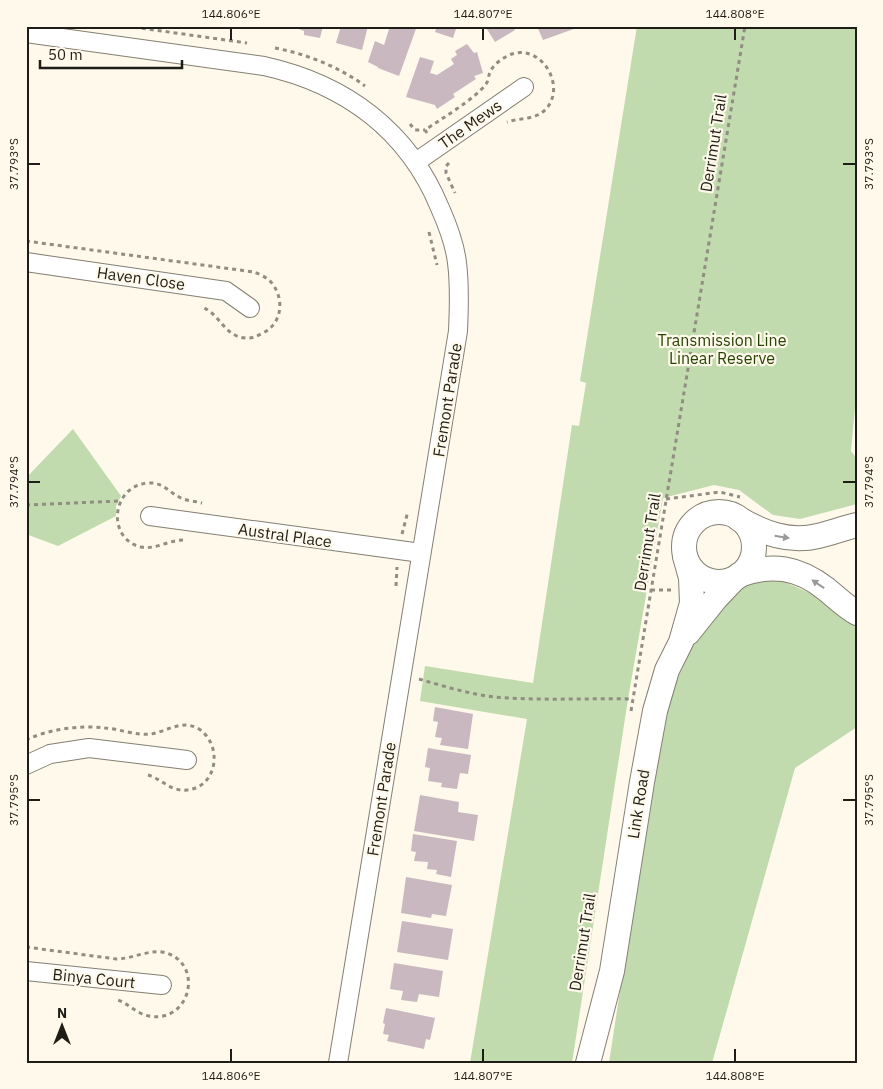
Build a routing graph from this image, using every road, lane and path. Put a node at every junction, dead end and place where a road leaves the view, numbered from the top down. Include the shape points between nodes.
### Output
1 (745, 26) edge
2 (26, 33) edge
3 (524, 87) dead end
4 (416, 162) junction
5 (428, 230) dead end
6 (26, 262) edge
7 (437, 266) dead end
8 (250, 308) dead end
9 (666, 499) junction
10 (120, 501) dead end
11 (410, 503) dead end
12 (26, 504) edge
13 (740, 508) junction
14 (150, 516) dead end
15 (857, 526) edge
16 (399, 551) junction
17 (421, 553) junction
18 (685, 556) junction
19 (737, 576) junction
20 (396, 587) dead end
21 (651, 590) junction
22 (693, 591) junction
23 (857, 613) edge
24 (681, 642) junction
25 (401, 674) junction
26 (633, 699) junction
27 (630, 719) dead end
28 (187, 760) dead end
29 (26, 764) edge
30 (26, 970) edge
31 (612, 971) junction
32 (162, 985) dead end
33 (338, 1063) edge
34 (588, 1063) edge
35 (605, 1063) edge

1 - 9 path, Derrimut Trail
2 - 4 street, Fremont Parade via 290,72 336,91 375,117
3 - 4 street, The Mews
4 - 17 street, Fremont Parade via 434,193 450,233 459,291 458,331
5 - 7 path
6 - 8 street, Haven Close via 226,291
9 - 13 path via 720,492
9 - 21 path, Derrimut Trail
10 - 12 path
11 - 16 path
13 -> 15 street via 764,532 779,537 818,536
13 - 18 street via 732,515 719,512 701,517 688,531 684,543
13 - 19 street via 754,546 750,563
14 - 16 street, Austral Place
16 - 17 street, Austral Place
16 - 20 path
17 - 25 street, Fremont Parade
18 - 19 street via 690,567 705,579 723,581
18 - 22 street, Link Road
23 -> 19 street via 819,584 794,571 766,568
19 - 24 street, Link Road
21 - 22 path
21 - 26 path, Derrimut Trail
22 - 24 street, Link Road
24 - 31 street, Link Road via 655,711
25 - 26 path via 492,697
25 - 33 street, Fremont Parade
26 - 27 path, Derrimut Trail
28 - 29 street via 89,748 50,754
30 - 32 street, Binya Court
31 - 34 street, Link Road
31 - 35 street, Link Road

